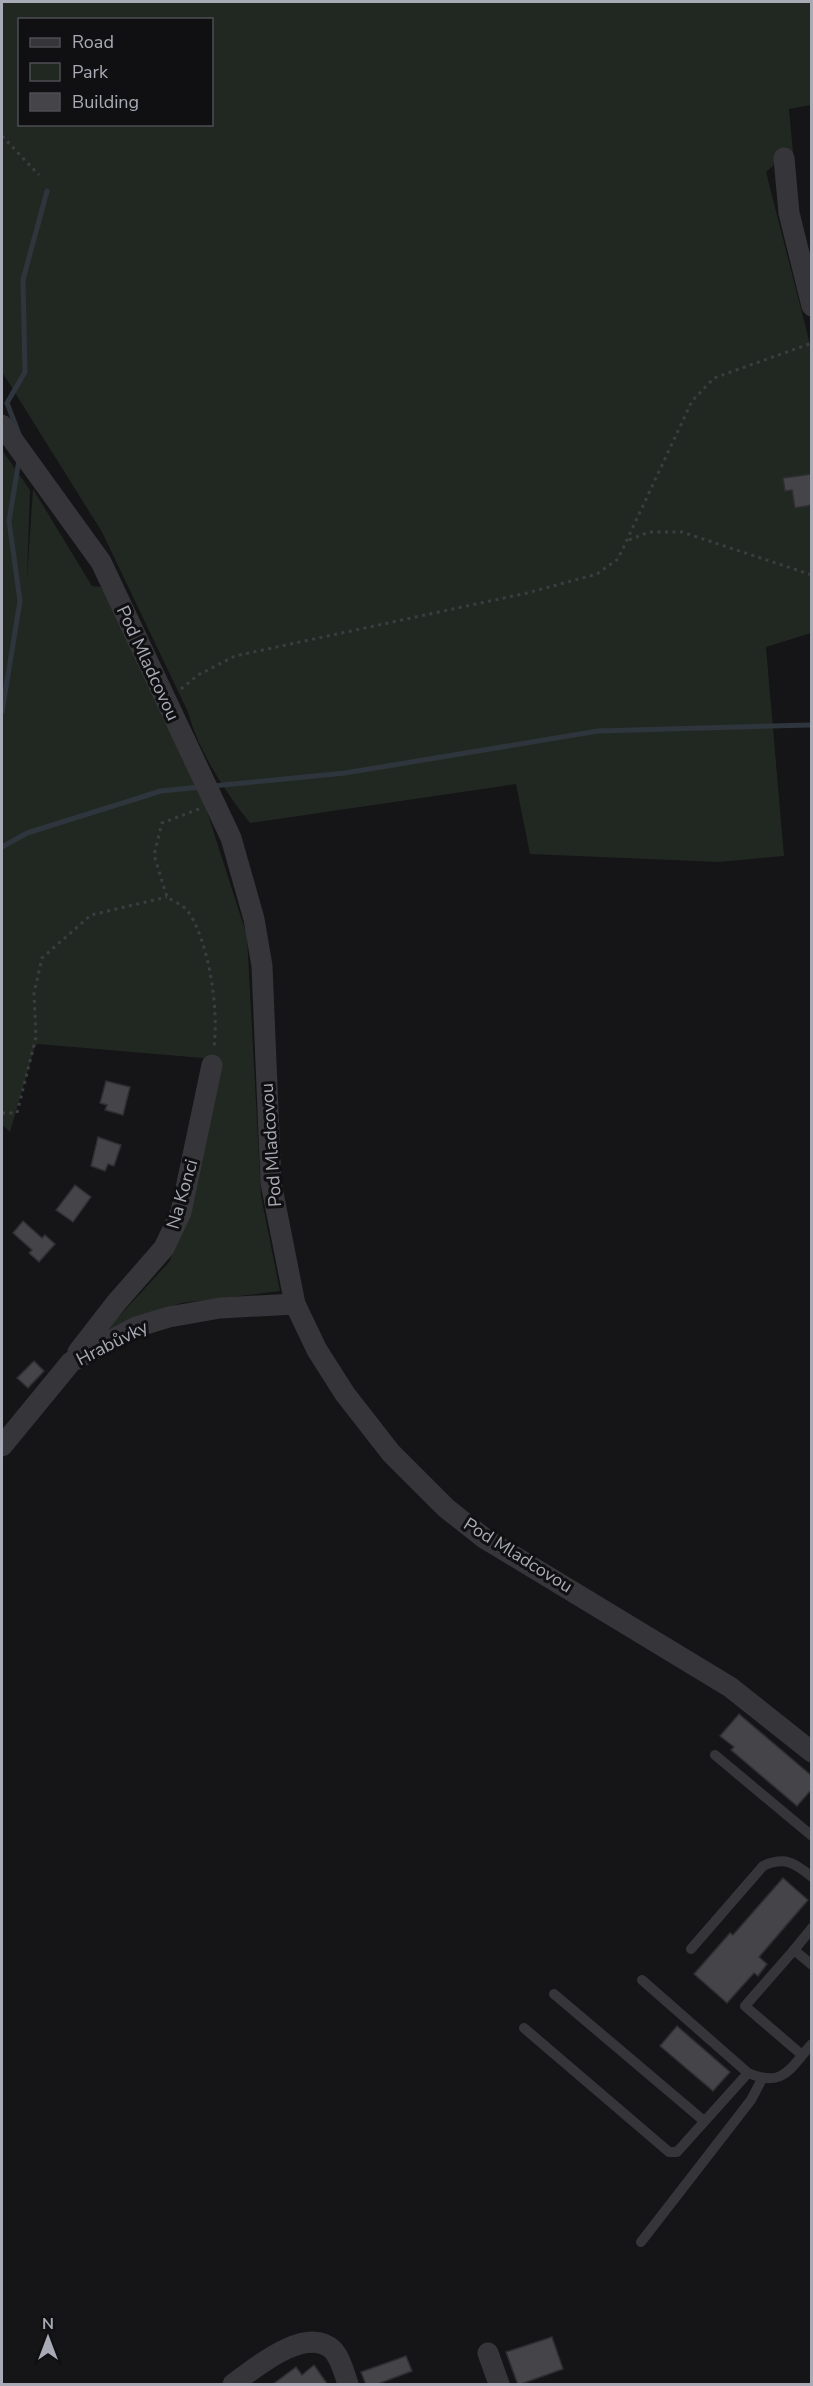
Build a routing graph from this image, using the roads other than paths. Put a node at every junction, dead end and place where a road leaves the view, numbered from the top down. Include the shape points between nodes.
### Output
1 (784, 158) dead end
2 (812, 306) edge
3 (4, 428) edge
4 (212, 1065) road end
5 (295, 1304) junction
6 (71, 1362) junction
7 (2, 1446) edge
8 (812, 1752) edge
9 (715, 1755) dead end
10 (812, 1821) edge
11 (808, 1833) edge
12 (812, 1877) edge
13 (812, 1928) edge
14 (691, 1949) dead end
15 (794, 1950) junction
16 (812, 1965) edge
17 (642, 1980) dead end
18 (554, 1994) dead end
19 (524, 2028) dead end
20 (812, 2044) edge
21 (801, 2055) junction
22 (748, 2073) junction
23 (762, 2079) junction
24 (704, 2121) junction
25 (641, 2242) dead end
26 (488, 2353) dead end
27 (233, 2385) edge
28 (348, 2385) edge
29 (499, 2385) edge

1 - 2 street via 789,213
3 - 5 street, Pod Mladcovou via 101,562 231,838 262,966 271,1183
4 - 6 street, Na Konci via 181,1212 164,1248
5 - 6 street, Hrabůvky via 220,1308 170,1317 136,1327
5 - 8 street, Pod Mladcovou via 317,1350 345,1394 391,1453 446,1508 484,1538 730,1687
6 - 7 street, Hrabůvky
9 - 11 lane
10 - 11 lane
12 - 14 lane via 794,1862 776,1860 763,1866
13 - 15 lane
15 - 16 lane
15 - 21 lane via 745,2006
17 - 22 lane
18 - 24 lane
19 - 24 lane via 669,2152 677,2152
20 - 21 lane
21 - 23 lane via 776,2080
22 - 23 lane
22 - 24 lane
23 - 25 lane via 751,2100
26 - 29 street
27 - 28 street via 287,2347 316,2344 331,2348

